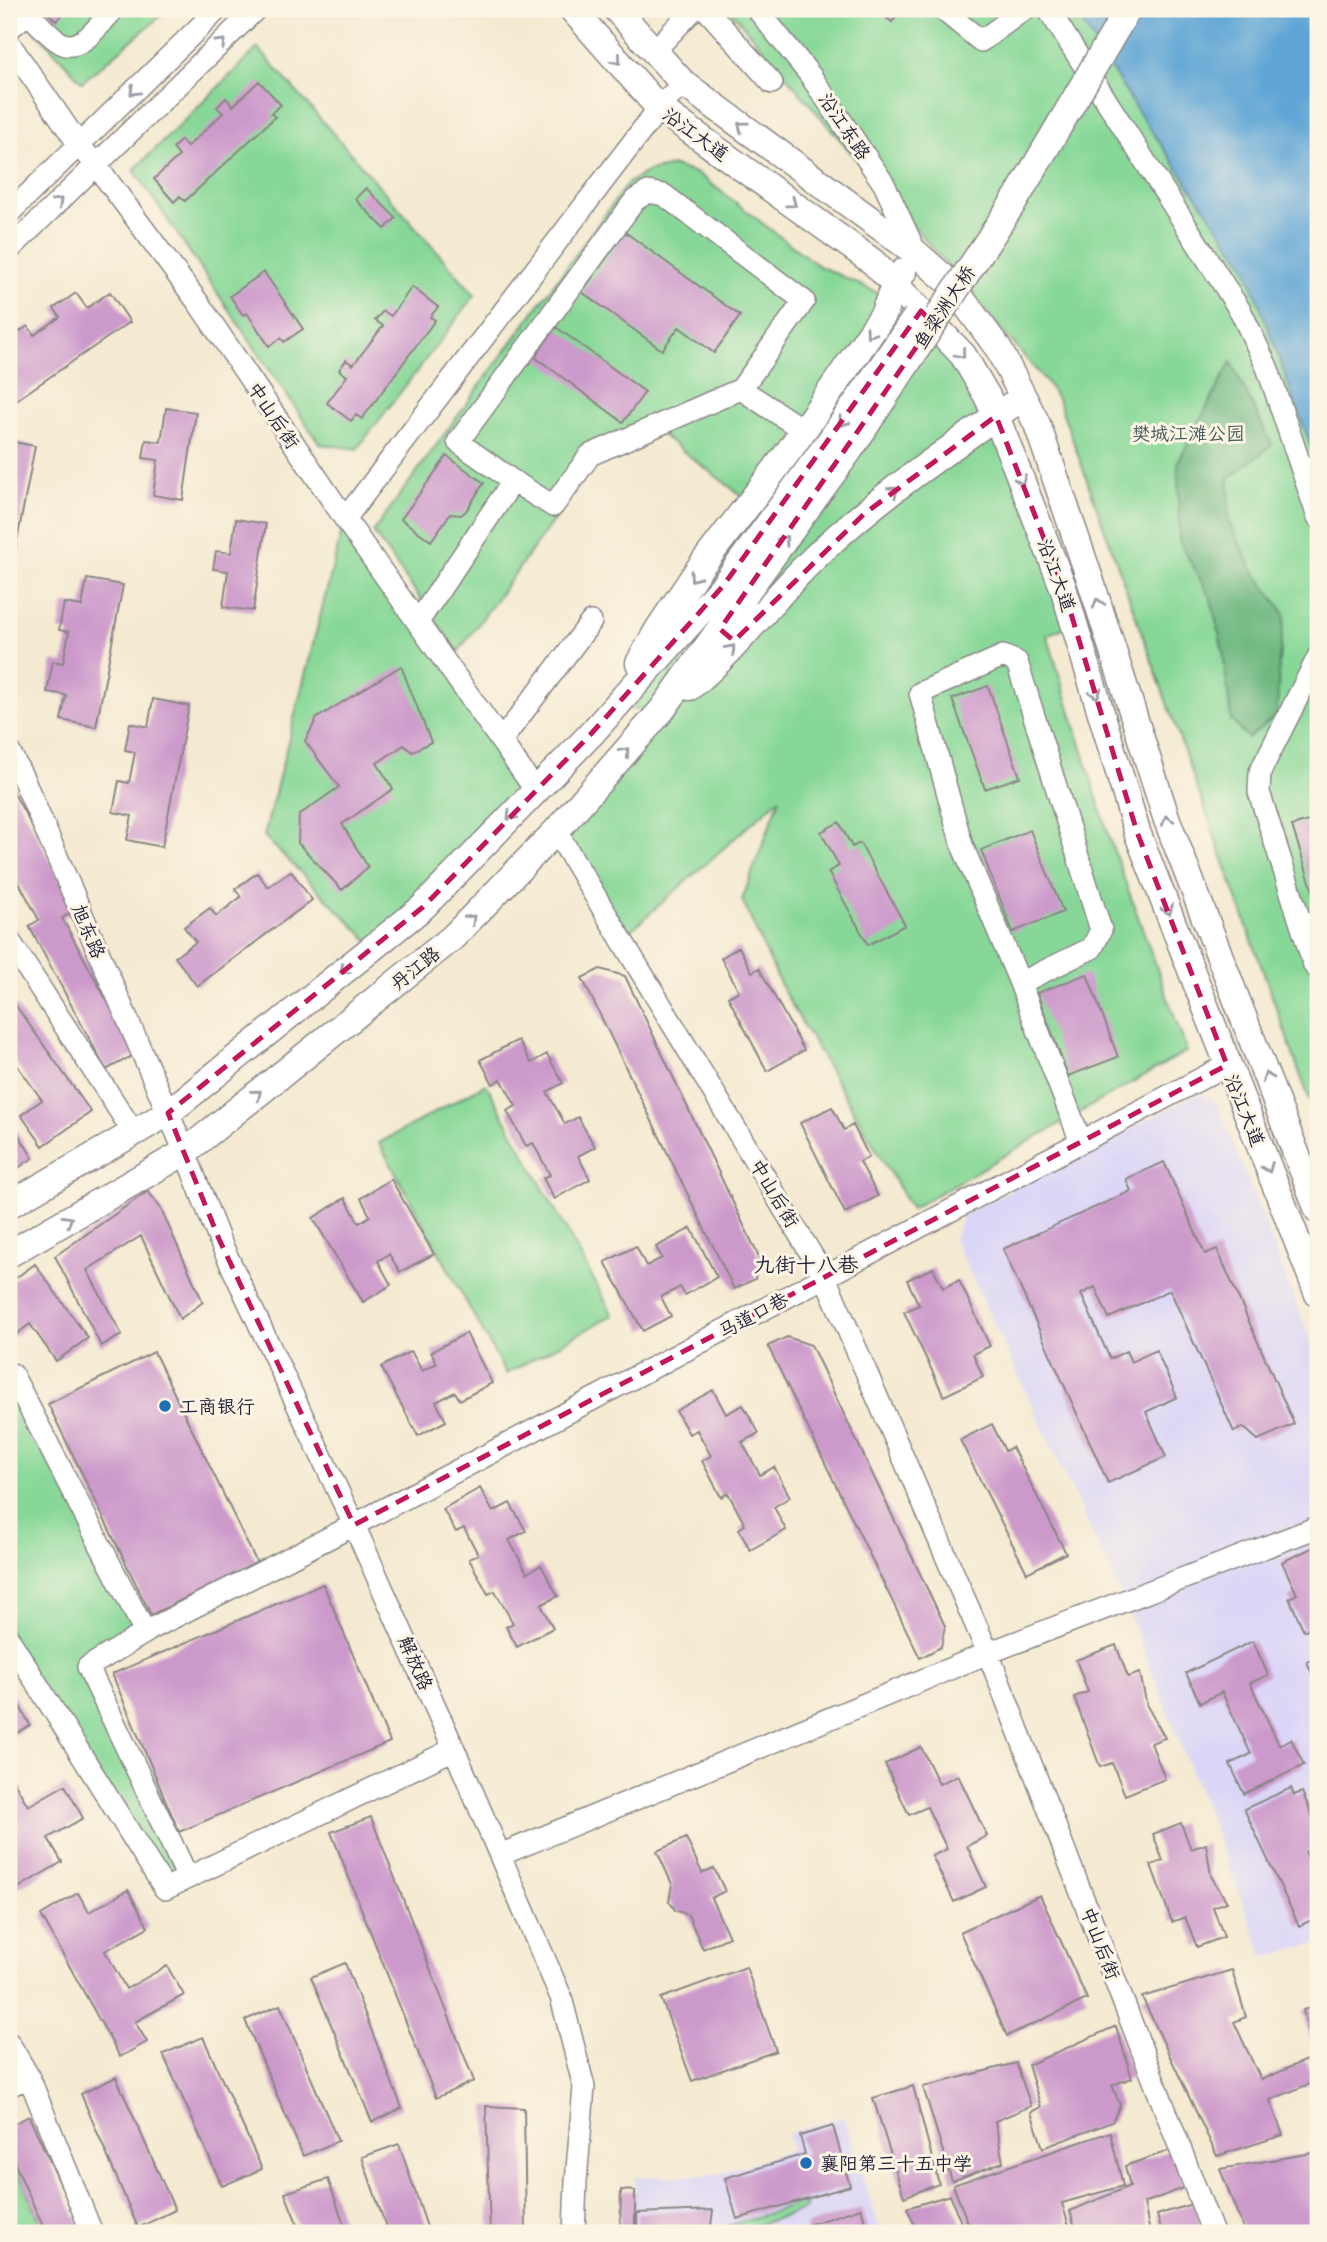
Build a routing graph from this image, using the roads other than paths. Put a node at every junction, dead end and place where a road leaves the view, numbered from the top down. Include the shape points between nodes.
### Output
1 (114, 9) edge
2 (218, 9) edge
3 (256, 9) edge
4 (572, 9) edge
5 (616, 9) edge
6 (694, 9) edge
7 (706, 9) edge
8 (757, 9) edge
9 (942, 9) edge
10 (1025, 9) edge
11 (1048, 9) edge
12 (1112, 9) edge
13 (1128, 9) edge
14 (964, 17) edge
15 (9, 29) edge
16 (9, 43) edge
17 (654, 51) junction
18 (683, 83) junction
19 (772, 83) dead end
20 (659, 108) junction
21 (79, 145) junction
22 (96, 165) junction
23 (9, 213) edge
24 (9, 250) edge
25 (916, 253) junction
26 (895, 284) junction
27 (741, 389) junction
28 (1023, 397) junction
29 (996, 416) junction
30 (803, 430) junction
31 (513, 481) junction
32 (1318, 517) edge
33 (345, 519) junction
34 (734, 590) junction
35 (418, 622) junction
36 (592, 622) dead end
37 (1318, 657) edge
38 (613, 708) junction
39 (662, 710) junction
40 (501, 741) junction
41 (9, 751) edge
42 (536, 790) junction
43 (556, 831) junction
44 (9, 940) edge
45 (1318, 969) edge
46 (1020, 984) junction
47 (1227, 1065) junction
48 (168, 1113) junction
49 (134, 1133) junction
50 (1081, 1142) junction
51 (185, 1152) junction
52 (9, 1205) edge
53 (1318, 1210) edge
54 (9, 1254) edge
55 (825, 1277) junction
56 (1318, 1294) edge
57 (9, 1376) edge
58 (354, 1525) junction
59 (1318, 1527) edge
60 (148, 1631) junction
61 (9, 1639) edge
62 (988, 1653) junction
63 (454, 1749) junction
64 (500, 1855) junction
65 (188, 1878) junction
66 (9, 2043) edge
67 (29, 2077) junction
68 (9, 2086) edge
69 (92, 2233) edge
70 (574, 2233) edge
71 (1213, 2233) edge

1 - 15 street via 74,45 62,44 28,13
2 -> 21 street
22 -> 3 street
4 -> 20 main road, 沿江大道
5 - 17 main road, 沿江大道
6 - 17 street
7 - 19 street
8 - 25 street, 沿江东路 via 810,75 878,175
9 - 14 street
10 - 14 street via 981,41
11 - 32 street via 1241,312 1267,367
12 -> 34 main road, 鱼梁洲大桥, bridge via 1008,185 832,438
34 -> 13 main road, 鱼梁洲大桥, bridge via 849,451 1017,197
16 - 21 street, 中山后街
17 - 18 main road, 沿江大道
18 - 20 street
25 -> 18 main road, 沿江大道
20 -> 26 main road, 沿江大道 via 873,262
20 - 33 street
21 - 22 street, 中山后街
21 - 23 street
24 -> 22 street
22 - 33 street, 中山后街 via 197,301
25 - 26 main road
25 - 28 main road, 沿江大道 via 950,283 998,348
26 -> 29 main road, 沿江大道 via 963,355
26 -> 30 main road via 883,315
27 - 30 street
27 - 31 street via 590,455 553,506
27 - 31 street via 804,300 664,195 648,192 635,200 458,442
28 - 29 main road
53 -> 28 main road, 沿江大道 via 1167,820 1090,579 1037,424
39 -> 29 main road via 715,667 810,562 864,514
29 -> 47 main road, 沿江大道 via 1063,587 1137,832
30 -> 38 main road via 698,570
31 - 35 street
33 - 35 street, 中山后街
34 - 38 main road
34 - 39 main road, 丹江路
35 - 40 street, 中山后街
36 - 40 street
37 - 45 street via 1260,772 1259,792
38 - 42 main road
43 -> 39 main road, 丹江路
40 - 42 street, 中山后街
41 - 48 street, 旭东路
42 -> 48 main road via 423,907
51 -> 43 main road, 丹江路 via 452,938
43 - 55 street, 中山后街
44 - 49 street
46 - 46 street via 962,845 920,693 1003,656 1017,662 1101,930 1091,948
46 - 50 street
47 - 50 street, 马道口巷
47 -> 56 main road, 沿江大道
48 - 49 main road
48 - 51 street, 解放路
49 - 52 main road
50 - 55 street, 马道口巷
54 -> 51 main road, 丹江路
51 - 58 street, 解放路 via 219,1239
55 - 58 street, 马道口巷
55 - 62 street, 中山后街
57 - 60 street via 12,1374
58 - 60 street, 马道口巷
58 - 63 street, 解放路
59 - 62 street
60 - 65 street, 马道口巷 via 88,1667
61 - 65 street via 165,1889
62 - 64 street
62 - 71 street, 中山后街
63 - 64 street, 解放路
63 - 65 street
64 - 70 street, 解放路 via 561,1997 584,2087
66 - 67 street
67 - 68 street
67 - 69 street

